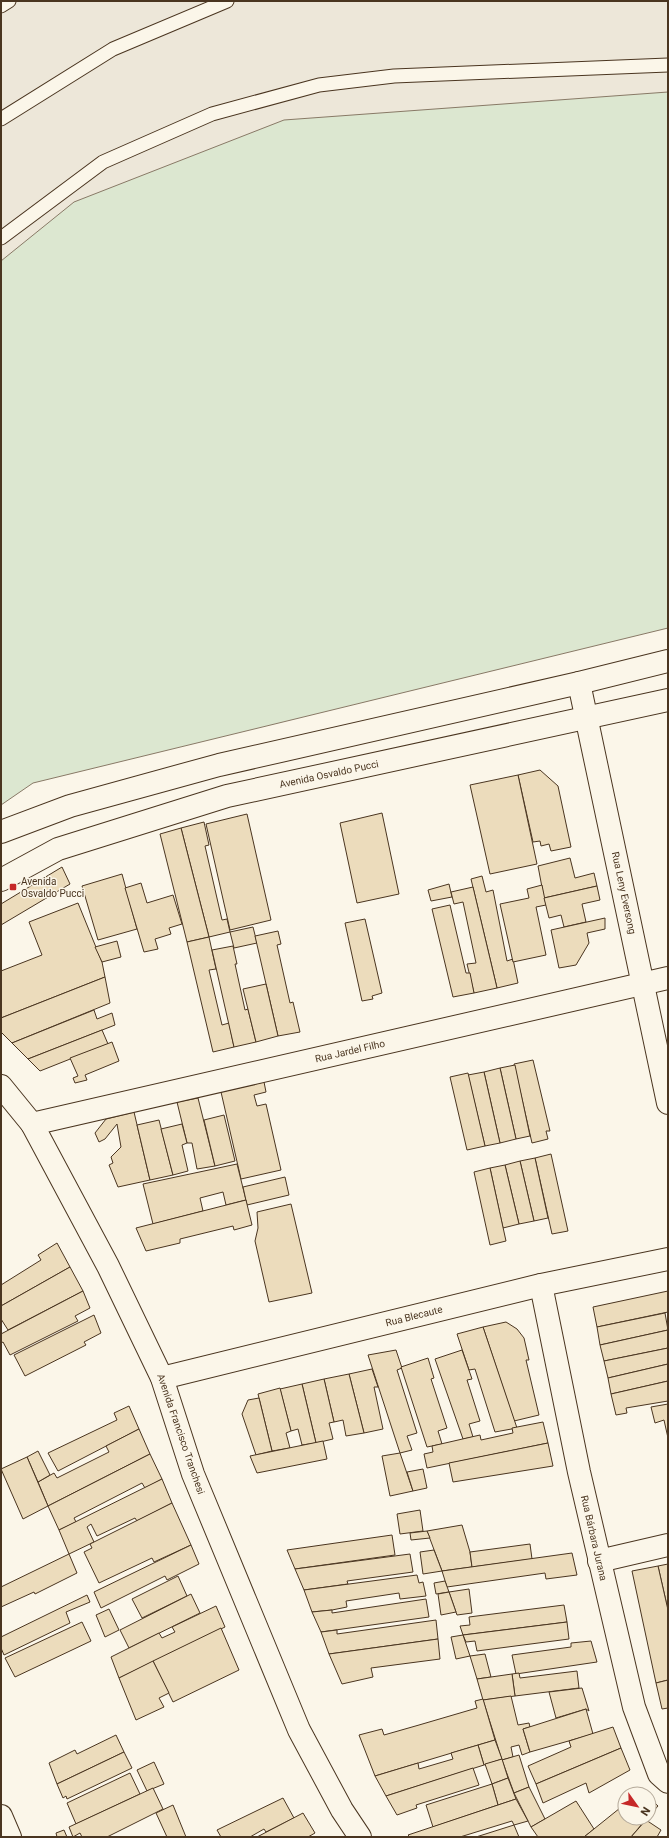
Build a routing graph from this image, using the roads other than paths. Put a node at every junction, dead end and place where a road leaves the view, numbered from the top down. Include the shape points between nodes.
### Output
1 (9, 1) edge
2 (227, 1) edge
3 (1, 6) edge
4 (668, 65) edge
5 (1, 119) edge
6 (1, 238) edge
7 (668, 661) edge
8 (579, 683) junction
9 (668, 700) edge
10 (586, 719) junction
11 (1, 832) edge
12 (1, 880) edge
13 (668, 978) edge
14 (643, 983) junction
15 (1, 1086) edge
16 (668, 1103) edge
17 (32, 1124) junction
18 (668, 1259) edge
19 (541, 1285) junction
20 (162, 1378) junction
21 (668, 1545) edge
22 (599, 1561) junction
23 (668, 1782) edge
24 (1, 1816) edge
25 (10, 1837) edge
26 (360, 1837) edge

1 - 3 lane
2 - 5 lane via 113,49
4 - 6 lane via 394,76 319,85 212,114 104,162
7 - 8 street
8 - 10 street, Rua Leny Eversong
8 - 11 street via 219,765 70,806
9 - 10 street, Avenida Osvaldo Pucci
10 - 12 street, Avenida Osvaldo Pucci via 227,796 58,849
10 - 14 street, Rua Leny Eversong
13 - 14 street, Rua Jardel Filho
14 - 16 street, Rua Leny Eversong
14 - 17 street, Rua Jardel Filho
15 - 17 street, Avenida Francisco Tranchesi
17 - 20 street, Avenida Francisco Tranchesi via 108,1266
18 - 19 street, Rua Blecaute
19 - 20 street, Rua Blecaute
19 - 22 street, Rua Bárbara Jurana
20 - 26 street, Avenida Francisco Tranchesi via 193,1474 300,1730 342,1810
21 - 22 street
22 - 23 street, Rua Bárbara Jurana via 634,1707 659,1774
24 - 25 street

